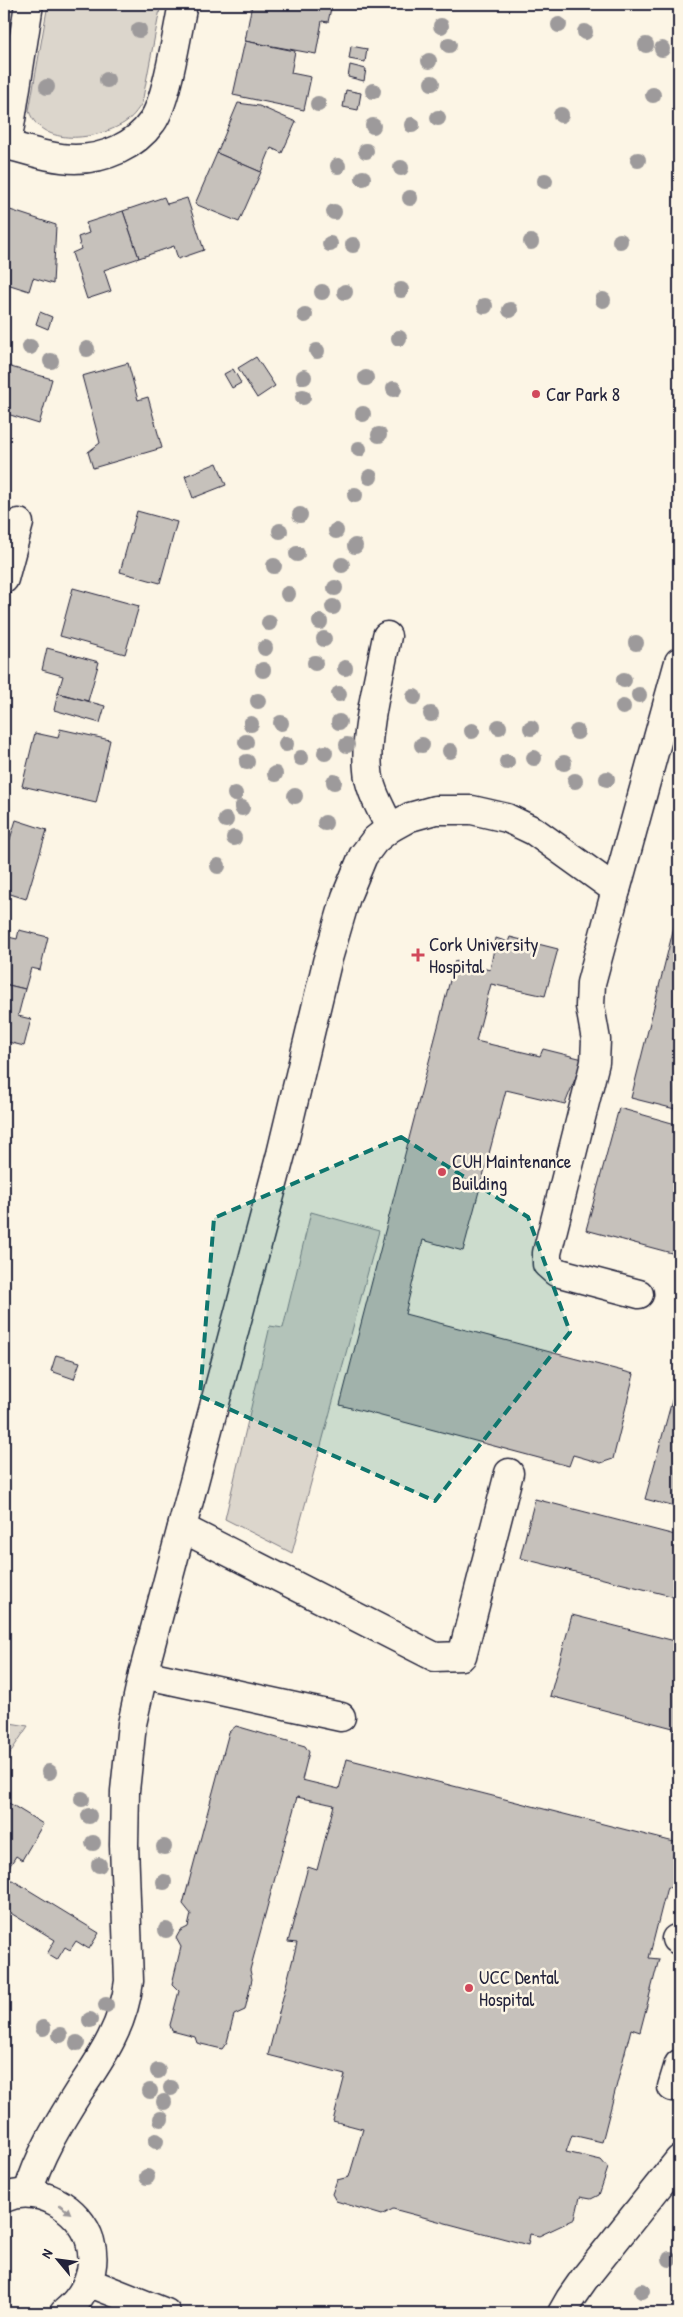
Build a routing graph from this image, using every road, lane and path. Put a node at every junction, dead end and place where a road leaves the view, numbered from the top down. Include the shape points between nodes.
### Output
1 (29, 4) edge
2 (182, 4) edge
3 (5, 145) edge
4 (19, 523) dead end
5 (4, 579) edge
6 (387, 636) dead end
7 (679, 662) edge
8 (390, 828) junction
9 (616, 890) junction
10 (639, 1294) dead end
11 (509, 1473) dead end
12 (182, 1528) junction
13 (143, 1674) junction
14 (341, 1717) dead end
15 (679, 2160) edge
16 (16, 2196) edge
17 (88, 2282) junction
18 (64, 2313) edge
19 (166, 2313) edge
20 (562, 2313) edge

1 - 3 street
2 - 3 street via 162,101 153,122 138,138 118,151 76,159
4 - 5 street
6 - 8 street via 368,745 368,771 373,791
7 - 9 street
8 - 9 street via 410,817 435,810 490,812 534,831
8 - 12 street via 363,856 346,897
9 - 10 street via 591,983 595,1062 547,1264 556,1272
11 - 12 street via 462,1656 435,1657
12 - 13 street
13 - 14 street
13 - 16 street via 132,1724 125,1791 129,1982 126,2000 112,2041
15 - 20 street via 584,2279
16 -> 17 street via 45,2197 64,2206 81,2222 90,2242
17 - 18 street via 76,2303
17 - 19 street

